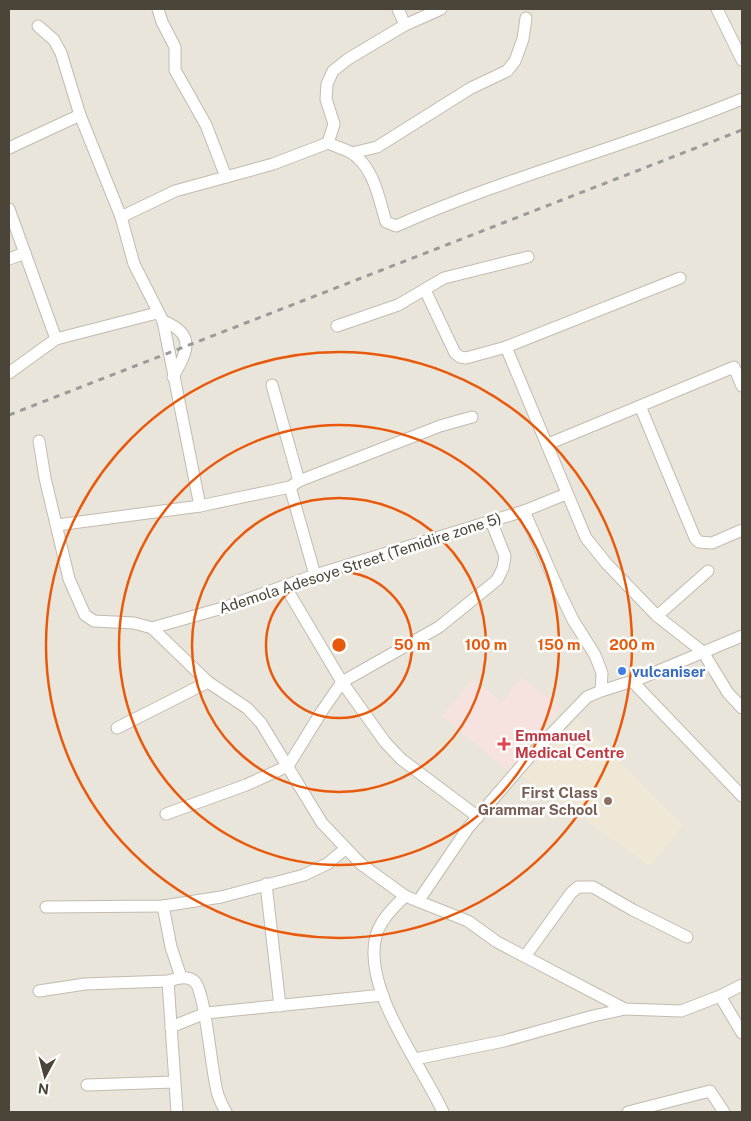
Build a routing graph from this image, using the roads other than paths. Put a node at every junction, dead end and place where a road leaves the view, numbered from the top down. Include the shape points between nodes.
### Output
1 (158, 9) edge
2 (398, 9) edge
3 (441, 9) edge
4 (717, 9) edge
5 (526, 18) dead end
6 (405, 25) junction
7 (38, 26) dead end
8 (742, 60) edge
9 (742, 99) edge
10 (80, 114) junction
11 (328, 143) junction
12 (9, 148) edge
13 (352, 153) junction
14 (226, 176) junction
15 (9, 209) edge
16 (121, 217) junction
17 (25, 253) junction
18 (528, 256) dead end
19 (9, 259) edge
20 (680, 278) dead end
21 (425, 290) junction
22 (160, 317) junction
23 (337, 326) dead end
24 (56, 339) junction
25 (506, 347) junction
26 (9, 373) edge
27 (173, 377) junction
28 (272, 384) dead end
29 (742, 386) edge
30 (640, 406) junction
31 (472, 417) dead end
32 (39, 441) dead end
33 (548, 444) junction
34 (294, 484) junction
35 (566, 494) junction
36 (200, 506) junction
37 (524, 511) junction
38 (491, 521) junction
39 (57, 526) junction
40 (742, 530) edge
41 (708, 571) dead end
42 (315, 575) junction
43 (285, 586) junction
44 (657, 616) junction
45 (152, 628) junction
46 (742, 636) edge
47 (703, 652) junction
48 (632, 681) junction
49 (208, 682) junction
50 (342, 682) junction
51 (601, 691) junction
52 (742, 708) edge
53 (117, 728) dead end
54 (288, 766) junction
55 (742, 796) edge
56 (166, 814) dead end
57 (478, 817) junction
58 (345, 849) junction
59 (266, 884) junction
60 (405, 896) junction
61 (419, 900) junction
62 (163, 906) junction
63 (46, 907) dead end
64 (687, 937) dead end
65 (526, 956) junction
66 (181, 977) junction
67 (168, 982) junction
68 (742, 985) edge
69 (39, 991) dead end
70 (382, 995) junction
71 (720, 996) junction
72 (280, 1006) junction
73 (625, 1009) junction
74 (206, 1013) junction
75 (171, 1027) junction
76 (742, 1033) edge
77 (416, 1059) junction
78 (174, 1082) junction
79 (87, 1085) dead end
80 (177, 1112) edge
81 (226, 1112) edge
82 (443, 1112) edge
83 (628, 1112) edge
84 (724, 1112) edge

1 - 14 street via 175,47 175,70 206,125
2 - 6 street
3 - 6 street
4 - 8 street
5 - 13 street via 523,39 515,61 507,71 471,88 377,147
6 - 11 street via 333,71 327,84 326,100 334,124
7 - 10 street via 54,40 61,53
9 - 13 street via 396,226 386,222 374,184
10 - 12 street
10 - 16 street
11 - 13 street
11 - 14 street via 273,164
14 - 16 street via 175,191
15 - 17 street
16 - 22 street via 134,264
17 - 19 street
17 - 24 street
18 - 21 street via 444,278
20 - 25 street
21 - 23 street via 398,305
21 - 25 street via 455,353 460,357
22 - 24 street
22 - 27 street
22 - 27 street via 182,334 186,344 186,356
24 - 26 street
25 - 33 street via 530,410
27 - 36 street
28 - 34 street
29 - 30 street via 734,366
30 - 33 street
30 - 40 street via 695,538 699,542 712,543
31 - 34 street via 440,426
32 - 39 street
33 - 35 street
34 - 36 street
34 - 42 street
35 - 37 street, Ademola Adesoye Street (Temidire zone 5)
35 - 44 street via 586,538
36 - 39 street
37 - 38 street, Ademola Adesoye Street (Temidire zone 5)
37 - 51 street via 570,613 595,655 602,673
38 - 42 street, Ademola Adesoye Street (Temidire zone 5)
38 - 50 street via 505,556 497,580 440,627
39 - 45 street via 69,579 85,615 94,620
41 - 44 street
42 - 43 street, Ademola Adesoye Street (Temidire zone 5)
43 - 45 street, Ademola Adesoye Street (Temidire zone 5)
43 - 50 street
44 - 47 street
45 - 49 street
46 - 47 street
47 - 48 street
47 - 52 street via 728,693
48 - 51 street
48 - 55 street
49 - 53 street
49 - 54 street via 247,708 261,723
50 - 54 street
50 - 57 street via 401,759
51 - 57 street via 587,697 575,708
54 - 56 street
54 - 58 street via 322,823
57 - 61 street
58 - 59 street via 327,864 304,875
58 - 60 street
59 - 62 street via 221,897
59 - 72 street
60 - 61 street
60 - 70 street via 388,914 377,934 373,955
61 - 65 street via 468,921 497,942
62 - 63 street
62 - 66 street
64 - 65 street via 594,887 585,886 571,893
65 - 73 street
66 - 67 street
66 - 74 street via 194,980
67 - 69 street via 85,984
67 - 75 street
68 - 71 street
70 - 72 street
70 - 77 street
71 - 73 street via 681,1011
71 - 76 street
72 - 74 street
73 - 77 street via 504,1041
74 - 75 street
74 - 81 street via 218,1095
75 - 78 street
77 - 82 street
78 - 79 street
78 - 80 street
83 - 84 street via 710,1091

